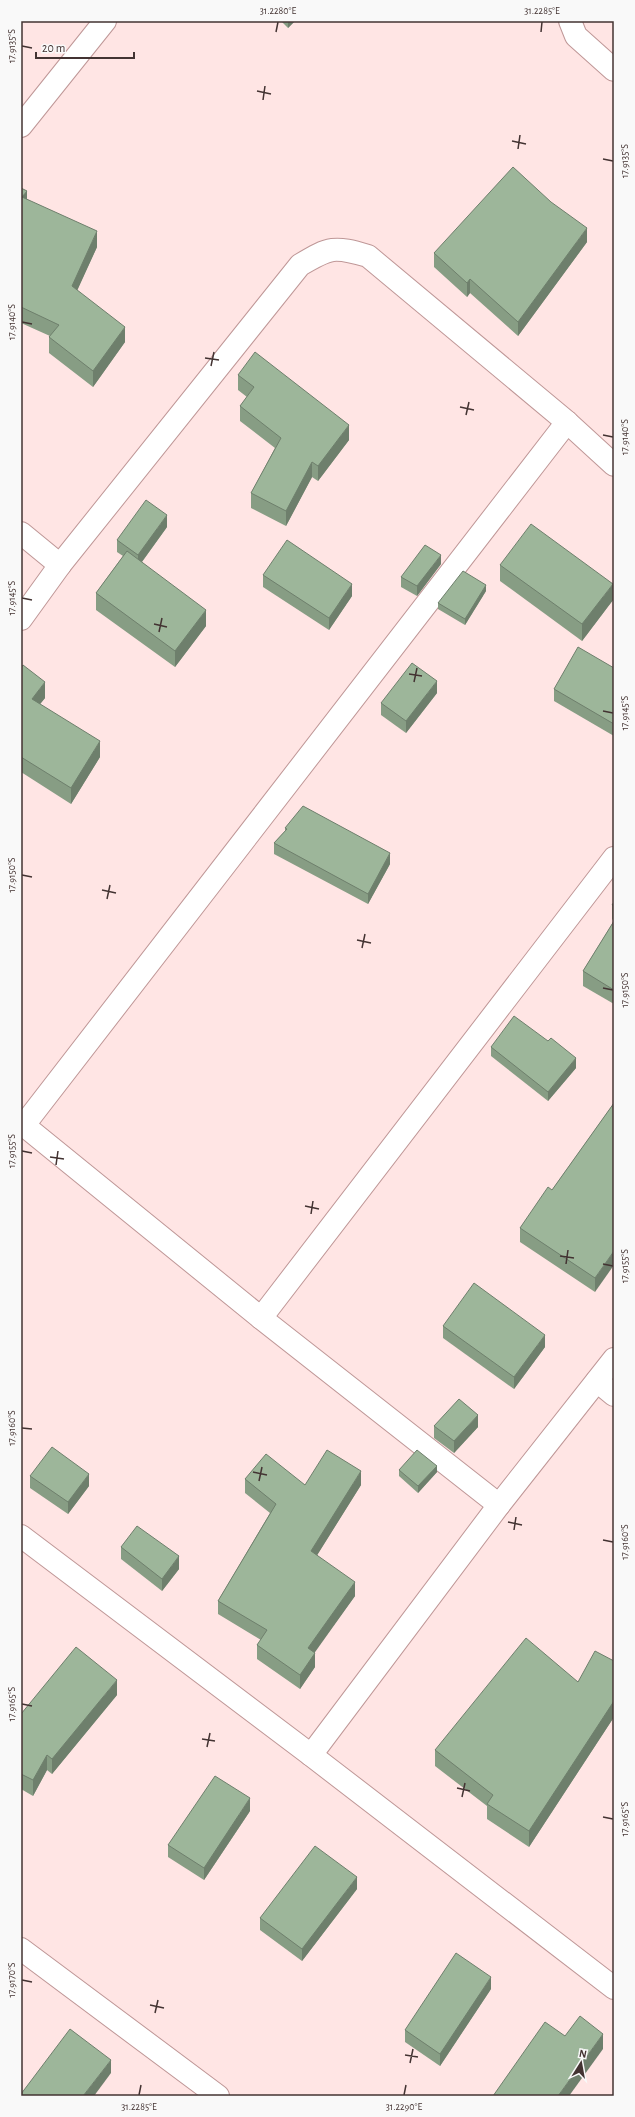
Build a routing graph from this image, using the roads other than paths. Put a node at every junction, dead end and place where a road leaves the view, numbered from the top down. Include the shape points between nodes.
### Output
1 (105, 21) edge
2 (570, 21) edge
3 (614, 70) edge
4 (21, 126) edge
5 (567, 422) junction
6 (614, 465) edge
7 (21, 533) edge
8 (60, 565) junction
9 (21, 618) edge
10 (614, 858) edge
11 (23, 1124) edge
12 (261, 1318) junction
13 (614, 1359) edge
14 (597, 1381) junction
15 (614, 1395) edge
16 (499, 1505) junction
17 (21, 1536) edge
18 (311, 1754) junction
19 (21, 1949) edge
20 (614, 1988) edge
21 (218, 2096) edge

1 - 4 street
2 - 3 street via 576,36
5 - 6 street
5 - 8 street via 368,256 342,248 322,252 300,266
5 - 11 street
7 - 8 street
8 - 9 street
10 - 12 street
11 - 12 street
12 - 16 street
13 - 14 street
14 - 15 street
14 - 16 street
16 - 18 street
17 - 18 street
18 - 20 street
19 - 21 street

